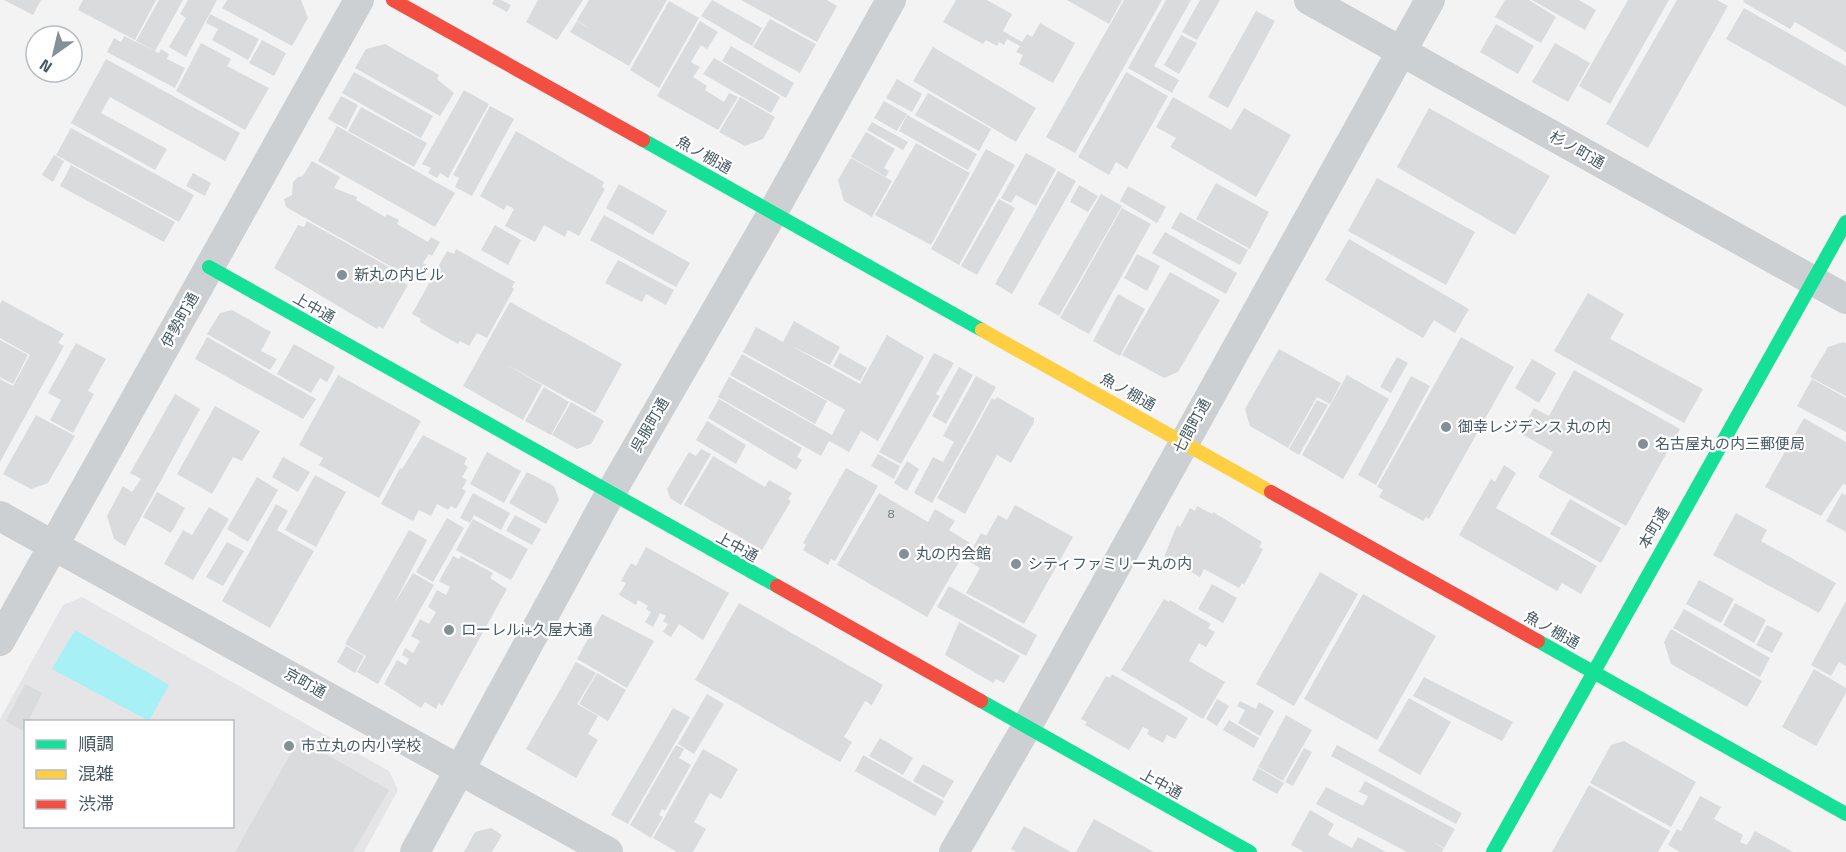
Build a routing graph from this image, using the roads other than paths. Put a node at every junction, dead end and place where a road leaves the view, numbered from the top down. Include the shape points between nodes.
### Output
1 (359, 0) edge
2 (393, 0) edge
3 (891, 0) edge
4 (1309, 0) edge
5 (1430, 0) edge
6 (1402, 52) junction
7 (773, 212) junction
8 (1846, 222) edge
9 (209, 267) junction
10 (1814, 281) junction
11 (1846, 299) edge
12 (1183, 441) junction
13 (610, 494) junction
14 (0, 516) edge
15 (53, 546) junction
16 (0, 640) edge
17 (1592, 672) junction
18 (1026, 728) junction
19 (462, 769) junction
20 (1846, 814) edge
21 (414, 852) edge
22 (608, 852) edge
23 (954, 852) edge
24 (1250, 852) edge
25 (1493, 852) edge

1 - 9 street, 伊勢町通
2 - 7 street, 魚ノ棚通
3 - 7 street, 呉服町通
4 - 6 street, 杉ノ町通
5 - 6 street, 七間町通
6 - 10 street, 杉ノ町通
6 - 12 street, 七間町通
7 - 12 street, 魚ノ棚通
7 - 13 street, 呉服町通
8 - 10 street, 本町通
9 - 13 street, 上中通
9 - 15 street, 伊勢町通
10 - 11 street, 杉ノ町通
10 - 17 street, 本町通
12 - 17 street, 魚ノ棚通
12 - 18 street, 七間町通
13 - 18 street, 上中通
13 - 19 street, 呉服町通
14 - 15 street, 京町通
15 - 16 street, 伊勢町通
15 - 19 street, 京町通
17 - 20 street, 魚ノ棚通
17 - 25 street, 本町通
18 - 23 street, 七間町通
18 - 24 street, 上中通
19 - 21 street, 呉服町通
19 - 22 street, 京町通

